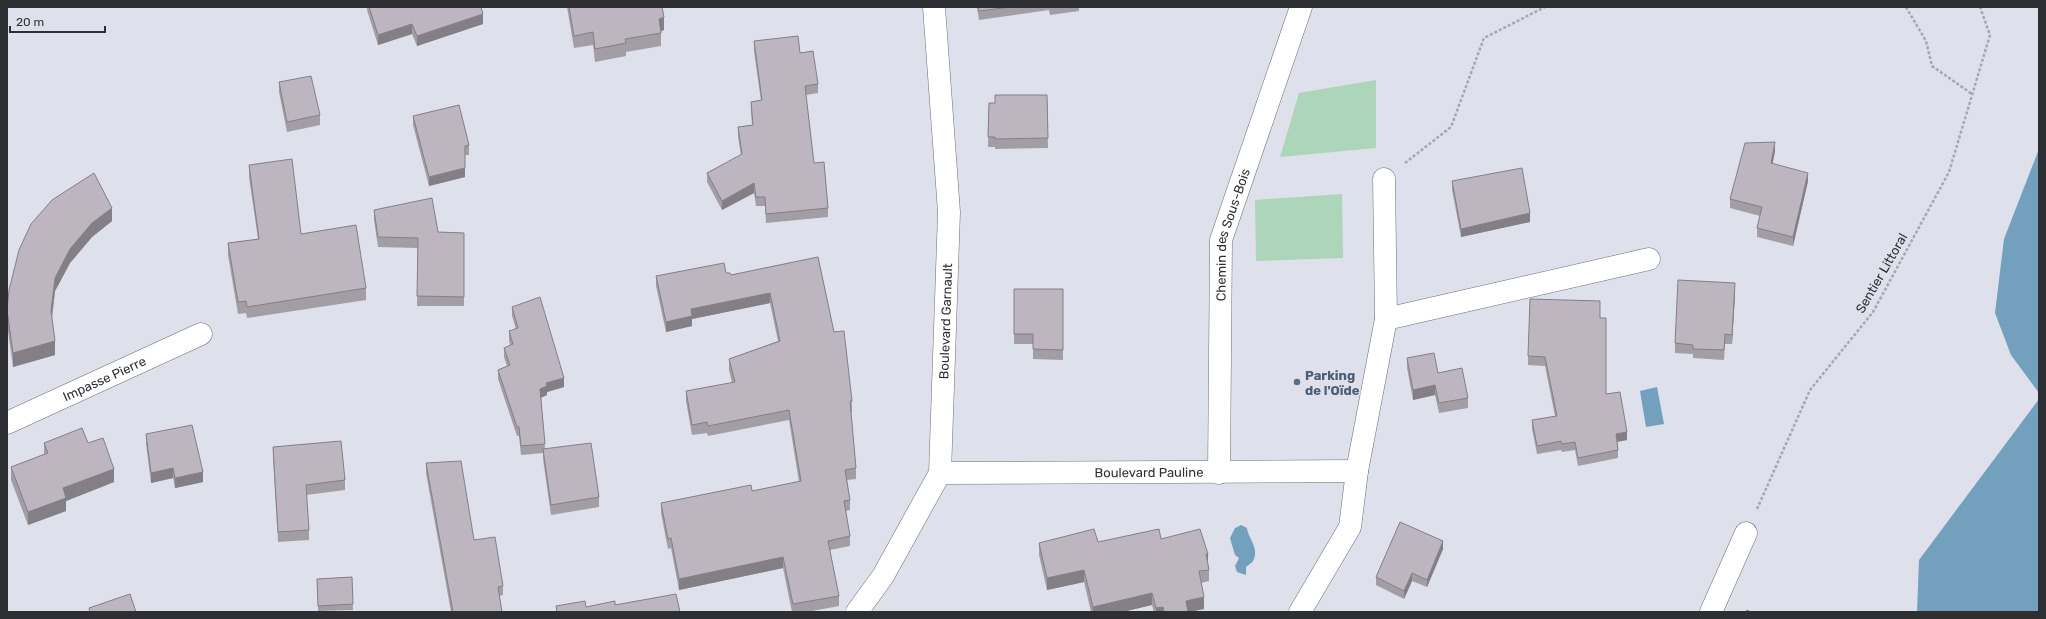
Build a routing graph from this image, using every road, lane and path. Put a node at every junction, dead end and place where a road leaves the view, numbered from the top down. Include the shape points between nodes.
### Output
1 (934, 7) edge
2 (1301, 7) edge
3 (1545, 7) edge
4 (1906, 7) edge
5 (1980, 7) edge
6 (1972, 94) junction
7 (1384, 179) joint
8 (1649, 259) dead end
9 (1386, 319) junction
10 (201, 334) dead end
11 (7, 423) edge
12 (1357, 471) junction
13 (940, 473) junction
14 (1219, 473) junction
15 (1746, 533) joint
16 (857, 612) edge
17 (1300, 612) edge
18 (1711, 612) edge

1 - 13 street, Boulevard Garnault via 949,212
2 - 14 street, Chemin des Sous-Bois via 1220,240
3 - 7 path via 1484,38 1452,127
4 - 6 path via 1926,41 1932,66
5 - 6 path, Sentier Littoral via 1990,35
6 - 15 path, Sentier Littoral via 1949,172 1873,312 1810,390
7 - 9 street
8 - 9 street
9 - 12 street
10 - 11 street, Impasse Pierre
12 - 14 street, Boulevard Pauline
12 - 17 street via 1350,527
13 - 14 street, Boulevard Pauline
13 - 16 street, Boulevard Garnault via 883,576
15 - 18 street

